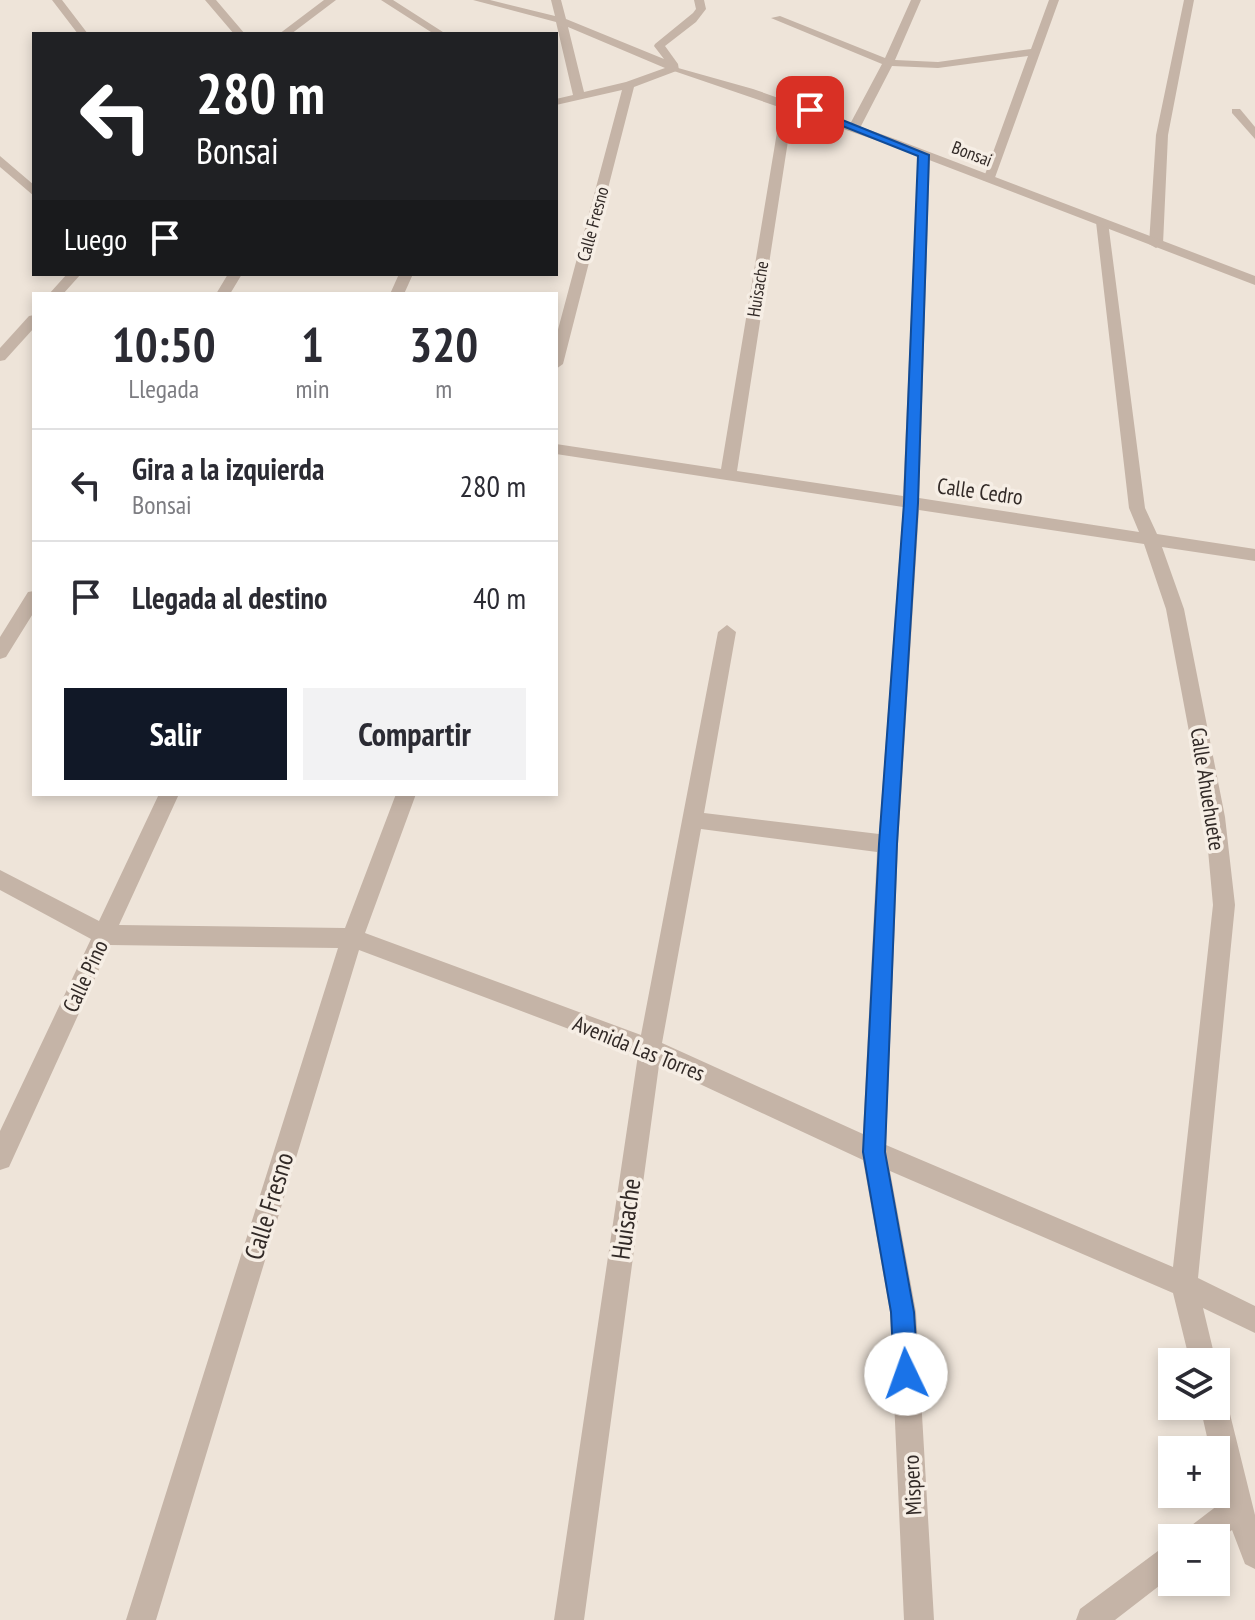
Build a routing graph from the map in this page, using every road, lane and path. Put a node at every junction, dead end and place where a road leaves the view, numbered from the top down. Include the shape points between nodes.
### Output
1 (57, 0) edge
2 (210, 0) edge
3 (331, 0) edge
4 (386, 0) edge
5 (478, 0) edge
6 (556, 0) edge
7 (699, 0) edge
8 (916, 0) edge
9 (1054, 0) edge
10 (1189, 0) edge
11 (776, 18) dead end
12 (563, 21) junction
13 (81, 32) edge
14 (238, 32) edge
15 (287, 32) edge
16 (438, 32) edge
17 (1036, 52) junction
18 (888, 63) junction
19 (675, 68) junction
20 (629, 85) junction
21 (579, 95) junction
22 (558, 101) edge
23 (788, 102) junction
24 (1236, 111) dead end
25 (855, 126) junction
26 (1255, 135) edge
27 (924, 155) junction
28 (0, 161) edge
29 (989, 180) junction
30 (32, 190) edge
31 (1102, 222) junction
32 (1156, 244) junction
33 (72, 276) edge
34 (1255, 281) edge
35 (58, 292) edge
36 (32, 321) edge
37 (558, 356) edge
38 (0, 357) edge
39 (558, 449) edge
40 (728, 476) junction
41 (911, 503) junction
42 (1151, 539) junction
43 (1255, 555) edge
44 (32, 600) edge
45 (727, 632) dead end
46 (0, 652) edge
47 (168, 796) edge
48 (405, 796) edge
49 (694, 820) junction
50 (888, 844) junction
51 (0, 879) edge
52 (104, 935) junction
53 (352, 938) junction
54 (650, 1049) junction
55 (874, 1152) junction
56 (0, 1158) edge
57 (1184, 1285) junction
58 (1255, 1320) edge
59 (1200, 1348) edge
60 (1217, 1420) edge
61 (1238, 1508) junction
62 (1217, 1524) edge
63 (1255, 1554) edge
64 (1158, 1569) edge
65 (141, 1620) edge
66 (569, 1620) edge
67 (919, 1620) edge
68 (1091, 1620) edge

1 - 13 street
2 - 14 street
3 - 15 street
4 - 16 street
5 - 12 street, Bonsai
6 - 12 street
7 - 19 street via 701,9 693,20 659,46
8 - 18 street
9 - 17 street
10 - 32 street via 1162,135
11 - 18 street
12 - 19 street, Bonsai
12 - 21 street
17 - 18 street via 954,63
17 - 29 street
18 - 25 street
19 - 20 street
19 - 23 street, Bonsai
20 - 21 street
20 - 37 street, Calle Fresno
21 - 22 street
23 - 25 street, Bonsai
23 - 40 street, Huisache
24 - 26 street
25 - 27 street, Bonsai
27 - 29 street, Bonsai
27 - 41 street, Mispero
28 - 30 street
29 - 31 street, Bonsai
31 - 32 street, Bonsai
31 - 42 street, Calle Ahuehuete via 1137,508
32 - 34 street, Bonsai
33 - 35 street
36 - 38 street
39 - 40 street, Calle Cedro
40 - 41 street, Calle Cedro
41 - 42 street, Calle Cedro
41 - 50 street, Mispero
42 - 43 street, Calle Cedro
42 - 57 street, Calle Ahuehuete via 1178,624 1215,817 1224,905
44 - 46 street
45 - 49 street, Huisache
47 - 52 street, Calle Pino
48 - 53 street, Calle Fresno
49 - 50 street
49 - 54 street, Huisache
50 - 55 street, Mispero
51 - 52 street, Avenida Las Torres
52 - 53 street, Avenida Las Torres
52 - 56 street, Calle Pino
53 - 54 street, Avenida Las Torres
53 - 65 street, Calle Fresno
54 - 55 street, Avenida Las Torres
54 - 66 street, Huisache
55 - 57 street, Avenida Las Torres
55 - 67 street, Mispero via 903,1312
57 - 58 street, Avenida Las Torres
57 - 59 street, Calle Ahuehuete
60 - 61 street
61 - 62 street
61 - 63 street
64 - 68 street

